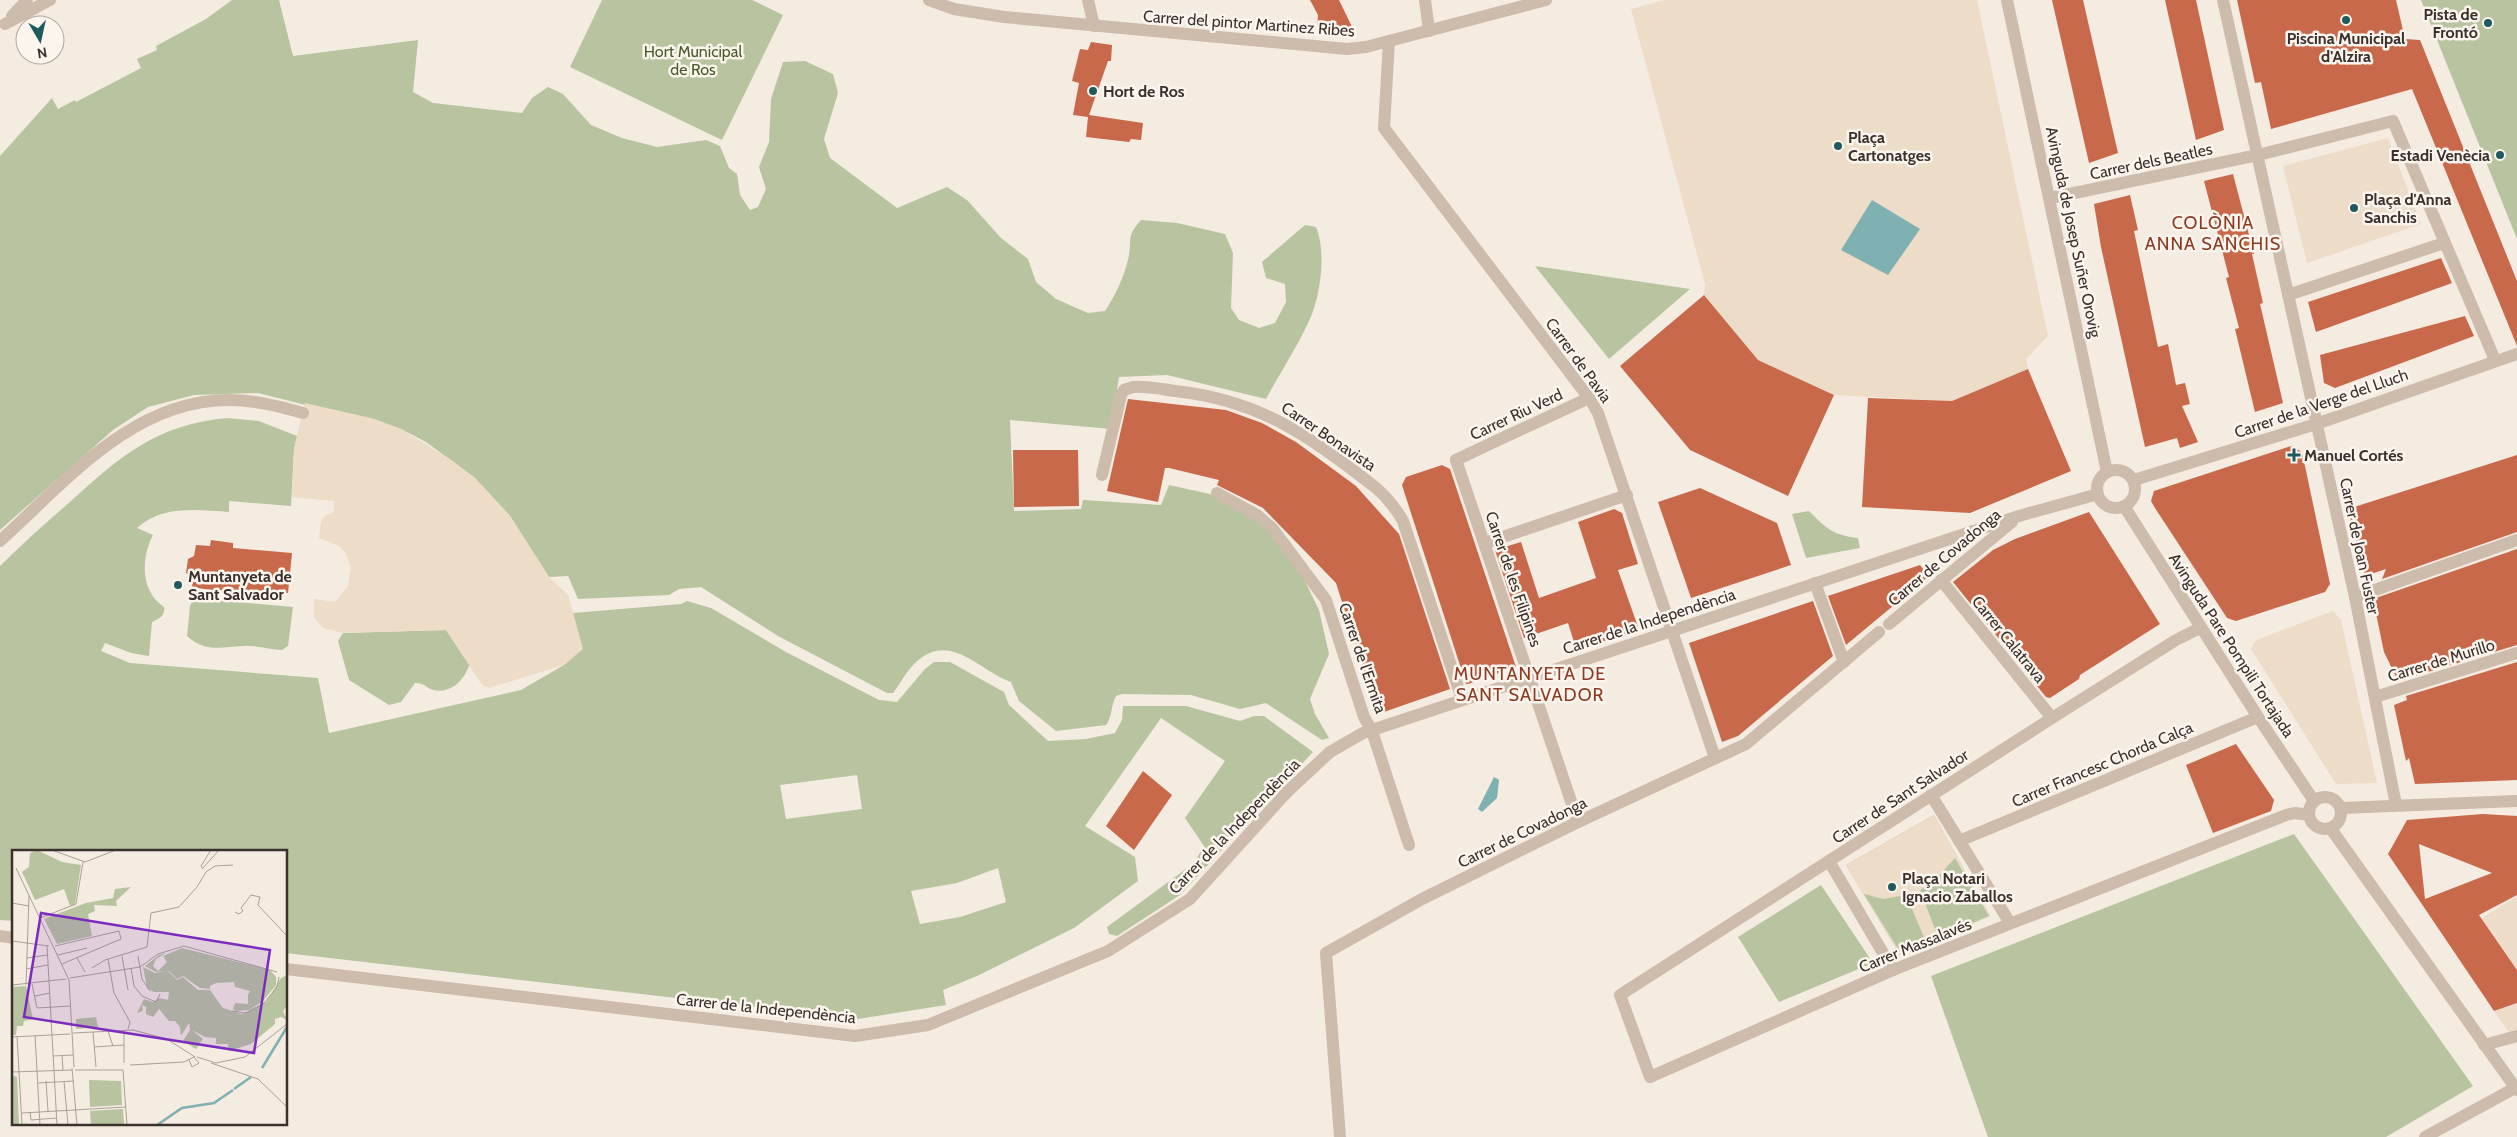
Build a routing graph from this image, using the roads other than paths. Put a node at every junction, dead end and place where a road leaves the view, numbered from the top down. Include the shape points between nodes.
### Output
1 (27, 0) edge
2 (50, 0) edge
3 (929, 0) edge
4 (1088, 0) edge
5 (1425, 0) edge
6 (1546, 0) edge
7 (2007, 0) edge
8 (2223, 0) edge
9 (3, 26) edge
10 (1094, 26) junction
11 (1430, 31) junction
12 (1389, 41) junction
13 (2258, 155) junction
14 (2050, 198) junction
15 (2444, 243) junction
16 (2288, 295) junction
17 (2517, 354) edge
18 (2495, 360) junction
19 (1589, 398) junction
20 (303, 413) dead end
21 (2316, 424) junction
22 (1456, 460) joint
23 (2107, 472) junction
24 (1102, 475) dead end
25 (2134, 480) junction
26 (1217, 493) dead end
27 (2098, 494) junction
28 (1626, 495) junction
29 (2124, 506) junction
30 (2019, 516) junction
31 (2517, 540) edge
32 (0, 541) edge
33 (1485, 543) junction
34 (1941, 580) junction
35 (1815, 583) junction
36 (2355, 597) junction
37 (2200, 628) junction
38 (1672, 631) junction
39 (2517, 653) edge
40 (1844, 662) junction
41 (1530, 677) junction
42 (2375, 697) junction
43 (1462, 699) junction
44 (2258, 717) junction
45 (2052, 718) junction
46 (1372, 731) junction
47 (1715, 758) junction
48 (1931, 796) junction
49 (2314, 801) junction
50 (2517, 801) edge
51 (2396, 805) junction
52 (2341, 808) junction
53 (2309, 815) junction
54 (1578, 822) junction
55 (2331, 829) junction
56 (1959, 841) junction
57 (1409, 845) dead end
58 (1829, 861) junction
59 (2010, 923) junction
60 (288, 969) edge
61 (1893, 970) junction
62 (2517, 1036) edge
63 (2484, 1045) junction
64 (1650, 1077) joint
65 (2516, 1089) edge
66 (1340, 1137) edge
67 (2425, 1137) edge

1 - 9 street
2 - 9 street
3 - 10 street, Carrer del pintor Martinez Ribes via 954,10 977,14
4 - 10 street
5 - 11 street
6 - 11 street, Carrer del pintor Martinez Ribes
7 - 14 street, Avinguda de Josep Suñer Orovig
8 - 13 street
10 - 12 street, Carrer del pintor Martinez Ribes via 1332,48 1366,47
11 - 12 street, Carrer del pintor Martinez Ribes
12 - 19 street, Carrer de Pavia via 1384,128
13 - 14 street, Carrer dels Beatles
13 - 15 street via 2393,121
13 - 16 street
14 - 23 street, Avinguda de Josep Suñer Orovig
15 - 16 street
15 - 18 street
16 - 21 street, Carrer de Joan Fuster
17 - 18 street, Carrer de la Verge del Lluch
18 - 21 street, Carrer de la Verge del Lluch
19 - 22 street, Carrer Riu Verd
19 - 28 street, Carrer de Pavia via 1604,427
20 - 32 street via 275,405 227,400 176,408 152,417 109,444
21 - 25 street, Carrer de la Verge del Lluch
21 - 36 street, Carrer de Joan Fuster
22 - 33 street, Carrer de les Filipines
23 - 25 street via 2119,470
23 - 27 street via 2098,481
24 - 43 street, Carrer Bonavista via 1124,390 1141,387 1236,402 1294,428 1387,496 1403,521
25 - 29 street via 2135,492
26 - 46 street, Carrer de l'Ermita via 1256,515 1273,529 1326,600 1364,717
27 - 29 street via 2106,505
27 - 30 street, Carrer de la Independència
28 - 33 street
28 - 38 street, Carrer de Pavia
29 - 37 street, Avinguda Pare Pompili Tortajada
30 - 34 street, Carrer de Covadonga
30 - 35 street, Carrer de la Independència
31 - 36 street
33 - 41 street, Carrer de les Filipines
34 - 40 street, Carrer de Covadonga
34 - 45 street, Carrer Calatrava
35 - 38 street, Carrer de la Independència
35 - 40 street
36 - 42 street, Carrer de Joan Fuster
37 - 44 street, Avinguda Pare Pompili Tortajada
37 - 45 street, Carrer de Sant Salvador
38 - 41 street, Carrer de la Independència
38 - 47 street, Carrer de Pavia
39 - 42 street, Carrer de Murillo
40 - 47 street, Carrer de Covadonga via 1746,744
41 - 43 street, Carrer de la Independència
41 - 54 street, Carrer de les Filipines
42 - 51 street, Carrer de Joan Fuster
43 - 46 street, Carrer de la Independència
44 - 49 street, Avinguda Pare Pompili Tortajada
44 - 56 street, Carrer Francesc Chorda Calça
45 - 48 street, Carrer de Sant Salvador
46 - 57 street, Carrer de l'Ermita
46 - 60 street, Carrer de la Independència via 1330,752 1287,792 1190,899 1108,951 928,1025 855,1036
47 - 54 street, Carrer de Covadonga
48 - 56 street
48 - 58 street, Carrer de Sant Salvador
49 - 52 street via 2330,797
49 - 53 street
50 - 51 street
51 - 52 street
52 - 55 street via 2339,823
53 - 55 street via 2316,827
53 - 59 street, Carrer Massalavés via 2286,815
54 - 66 street, Carrer de Covadonga via 1422,899 1326,953
55 - 63 street
56 - 59 street
58 - 61 street
58 - 64 street, Carrer de Sant Salvador via 1620,995
59 - 61 street, Carrer Massalavés
61 - 64 street, Carrer Massalavés
62 - 63 street
63 - 65 street
65 - 67 street

